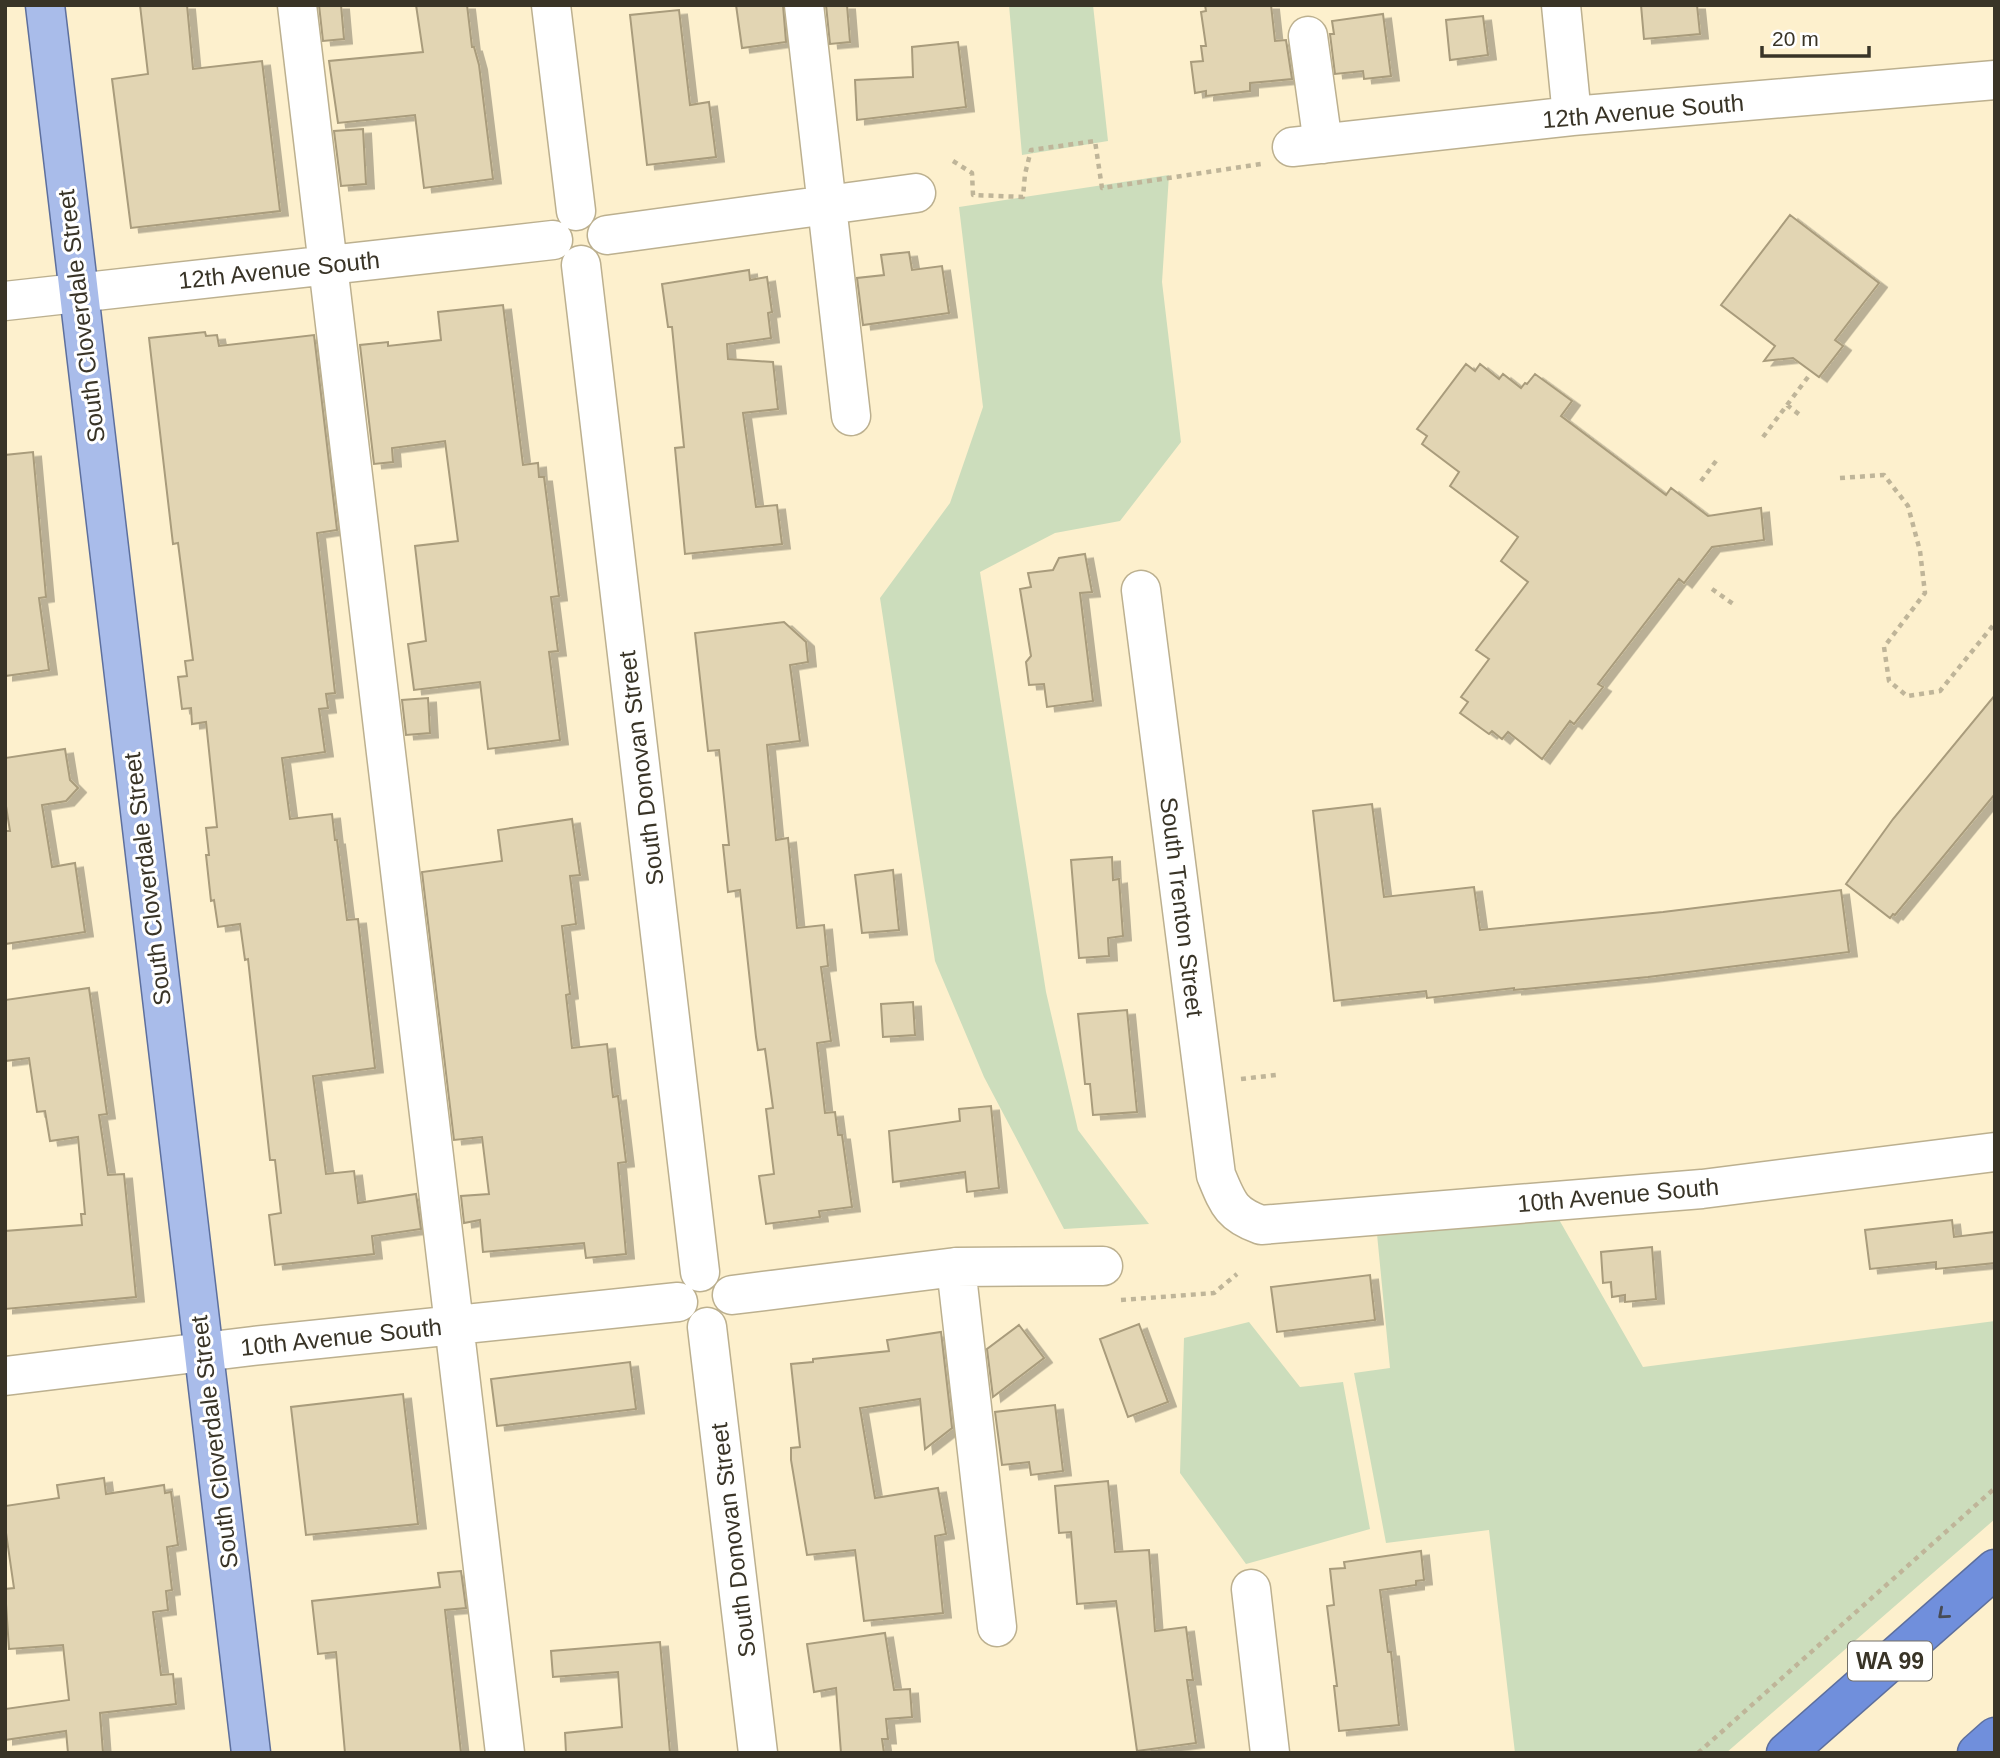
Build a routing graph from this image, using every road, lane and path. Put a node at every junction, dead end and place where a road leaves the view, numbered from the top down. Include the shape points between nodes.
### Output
1 (45, 5) edge
2 (297, 5) edge
3 (551, 5) edge
4 (804, 5) edge
5 (1561, 5) edge
6 (1308, 36) dead end
7 (1995, 80) edge
8 (1572, 116) junction
9 (1294, 152) junction
10 (953, 161) dead end
11 (916, 193) dead end
12 (827, 206) junction
13 (565, 226) junction
14 (607, 235) junction
15 (328, 265) junction
16 (581, 265) junction
17 (78, 293) junction
18 (5, 301) edge
19 (1811, 373) dead end
20 (1787, 405) junction
21 (1800, 415) dead end
22 (851, 416) dead end
23 (1763, 437) dead end
24 (1719, 457) dead end
25 (1840, 478) dead end
26 (1701, 481) dead end
27 (1713, 589) dead end
28 (1142, 590) dead end
29 (1735, 606) dead end
30 (1995, 623) edge
31 (1995, 1152) edge
32 (1241, 1218) joint
33 (956, 1266) junction
34 (700, 1272) junction
35 (1237, 1274) dead end
36 (1109, 1283) joint
37 (732, 1295) junction
38 (678, 1302) junction
39 (456, 1324) junction
40 (707, 1327) junction
41 (203, 1353) junction
42 (5, 1376) edge
43 (1995, 1488) edge
44 (1995, 1569) edge
45 (1251, 1589) dead end
46 (997, 1627) dead end
47 (1995, 1737) edge
48 (251, 1753) edge
49 (505, 1753) edge
50 (758, 1753) edge
51 (1270, 1753) edge
52 (1698, 1753) edge
53 (1786, 1753) edge
54 (1977, 1753) edge

1 - 17 main road, South Cloverdale Street
2 - 15 street
3 - 13 street
4 - 12 street
5 - 8 street
6 - 9 street
7 - 8 street, 12th Avenue South
8 - 9 street, 12th Avenue South
9 - 10 path via 1102,188 1095,141 1031,150 1023,197 973,195 972,173
11 - 12 street
12 - 14 street
12 - 22 street
13 - 14 street via 591,213 599,218
13 - 15 street, 12th Avenue South
13 - 16 street via 561,257
14 - 16 street via 600,257
15 - 17 street, 12th Avenue South
15 - 39 street
16 - 34 street, South Donovan Street
17 - 18 street, 12th Avenue South
17 - 41 main road, South Cloverdale Street
19 - 20 path
20 - 21 path
20 - 23 path
24 - 26 path
25 - 30 path via 1884,474 1909,506 1920,551 1925,593 1884,647 1889,681 1907,696 1940,691
27 - 29 path
28 - 32 street, South Trenton Street via 1216,1175 1226,1200
31 - 32 street, 10th Avenue South via 1702,1189 1261,1225
33 - 36 street
33 - 37 street
33 - 46 street
34 - 37 street via 723,1277
34 - 38 street via 680,1286
35 - 36 path via 1214,1293
37 - 40 street via 727,1317
38 - 39 street, 10th Avenue South
38 - 40 street via 687,1321
39 - 41 street, 10th Avenue South
39 - 49 street
40 - 50 street, South Donovan Street
41 - 42 street, 10th Avenue South
41 - 48 main road, South Cloverdale Street
43 - 52 path
44 -> 53 highway, WA 99
45 - 51 street
47 - 54 highway

